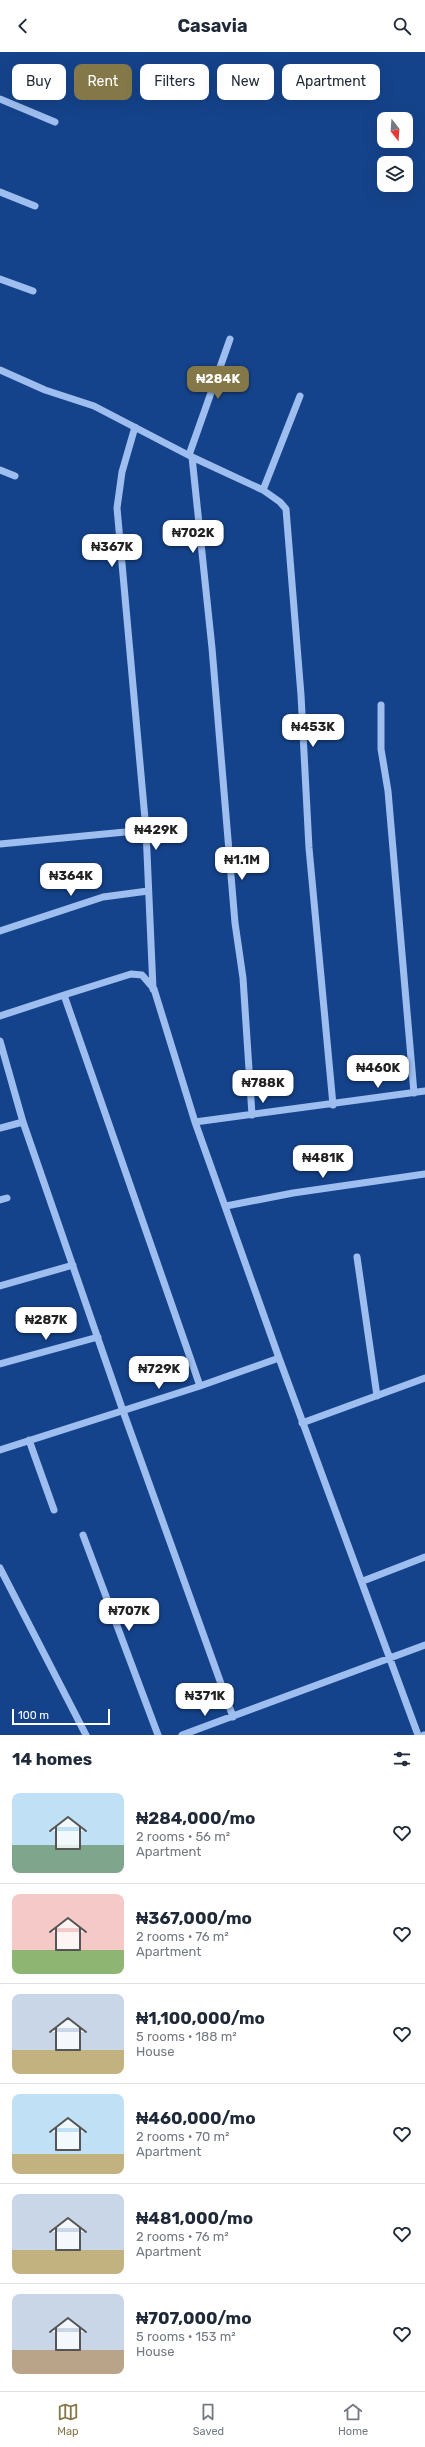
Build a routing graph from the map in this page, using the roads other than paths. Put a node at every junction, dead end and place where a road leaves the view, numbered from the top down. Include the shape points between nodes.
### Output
1 (0, 99) edge
2 (55, 122) dead end
3 (0, 192) edge
4 (35, 206) dead end
5 (0, 278) edge
6 (33, 290) dead end
7 (230, 339) dead end
8 (0, 370) edge
9 (300, 396) dead end
10 (135, 427) junction
11 (190, 456) junction
12 (0, 470) edge
13 (16, 476) dead end
14 (263, 490) junction
15 (381, 705) dead end
16 (146, 830) junction
17 (0, 844) edge
18 (148, 891) junction
19 (0, 931) edge
20 (154, 989) junction
21 (64, 995) junction
22 (0, 1016) edge
23 (0, 1041) edge
24 (425, 1091) edge
25 (414, 1093) junction
26 (333, 1105) junction
27 (252, 1115) junction
28 (23, 1122) junction
29 (195, 1122) junction
30 (0, 1128) edge
31 (425, 1174) edge
32 (226, 1206) junction
33 (357, 1257) dead end
34 (73, 1265) junction
35 (0, 1286) edge
36 (98, 1337) junction
37 (279, 1358) junction
38 (0, 1364) edge
39 (425, 1378) edge
40 (200, 1386) junction
41 (377, 1396) junction
42 (123, 1411) junction
43 (302, 1423) junction
44 (29, 1440) junction
45 (0, 1450) edge
46 (54, 1510) dead end
47 (83, 1535) dead end
48 (425, 1557) edge
49 (0, 1568) edge
50 (363, 1582) junction
51 (425, 1645) edge
52 (390, 1659) junction
53 (233, 1717) junction
54 (86, 1735) edge
55 (158, 1735) edge
56 (182, 1735) edge
57 (418, 1735) edge

1 - 2 street
3 - 4 street
5 - 6 street
7 - 11 street
8 - 10 street via 44,390 94,406
9 - 14 street
10 - 11 street
10 - 16 street via 122,472 117,508
11 - 14 street
11 - 27 street via 212,648 235,923 245,1002
12 - 13 street
14 - 26 street via 286,509 301,695 310,856
15 - 25 street via 381,749 390,814
16 - 17 street
16 - 18 street
18 - 19 street via 103,897
18 - 20 street
20 - 21 street via 142,975 131,974
20 - 29 street
21 - 22 street
21 - 40 street
23 - 28 street
24 - 25 street
25 - 26 street
26 - 27 street
27 - 29 street
28 - 30 street
28 - 34 street
29 - 32 street
31 - 32 street via 293,1193
32 - 37 street
33 - 41 street
34 - 35 street
34 - 36 street
36 - 38 street
36 - 42 street
37 - 40 street
37 - 43 street
39 - 41 street
40 - 42 street
41 - 43 street
42 - 44 street
42 - 53 street
43 - 50 street
44 - 45 street
44 - 46 street
47 - 55 street
48 - 50 street
49 - 54 street
50 - 52 street
51 - 52 street
52 - 53 street
52 - 57 street
53 - 56 street

